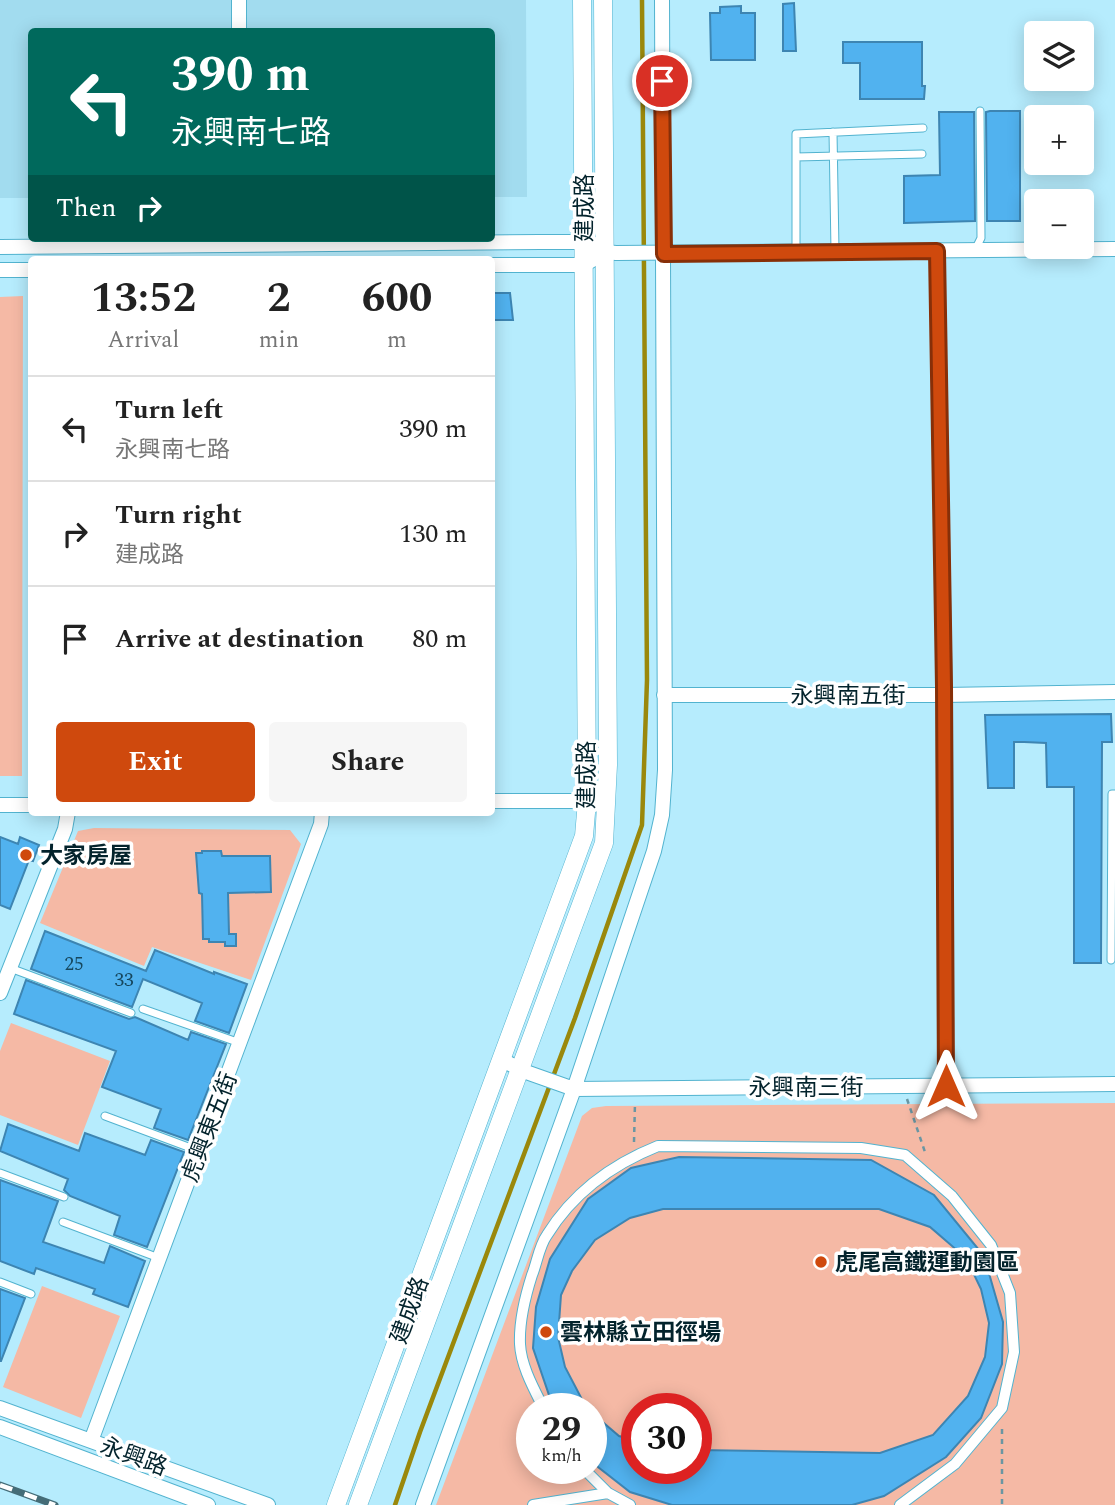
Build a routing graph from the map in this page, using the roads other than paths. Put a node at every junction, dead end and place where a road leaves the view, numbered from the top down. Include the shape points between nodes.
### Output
1 (239, 0) edge
2 (582, 0) edge
3 (603, 0) edge
4 (662, 0) edge
5 (239, 28) edge
6 (980, 111) dead end
7 (923, 128) dead end
8 (833, 132) junction
9 (922, 154) dead end
10 (796, 156) junction
11 (834, 156) junction
12 (240, 242) edge
13 (584, 242) junction
14 (0, 247) edge
15 (1115, 249) edge
16 (937, 251) junction
17 (975, 251) junction
18 (835, 252) junction
19 (610, 253) junction
20 (659, 253) junction
21 (796, 253) junction
22 (495, 265) edge
23 (584, 265) junction
24 (0, 270) edge
25 (28, 270) edge
26 (1115, 692) edge
27 (664, 695) junction
28 (944, 695) junction
29 (1115, 794) edge
30 (495, 801) edge
31 (587, 801) junction
32 (607, 801) junction
33 (0, 805) edge
34 (28, 805) edge
35 (67, 816) edge
36 (322, 816) edge
37 (1111, 960) dead end
38 (10, 968) junction
39 (0, 993) edge
40 (143, 1009) dead end
41 (131, 1013) dead end
42 (241, 1043) junction
43 (502, 1060) junction
44 (523, 1070) junction
45 (1115, 1084) edge
46 (946, 1086) junction
47 (569, 1087) junction
48 (106, 1116) dead end
49 (199, 1151) junction
50 (0, 1173) edge
51 (64, 1197) dead end
52 (63, 1222) dead end
53 (159, 1258) junction
54 (0, 1282) edge
55 (31, 1294) dead end
56 (536, 1393) edge
57 (0, 1409) edge
58 (0, 1427) edge
59 (91, 1441) junction
60 (599, 1484) edge
61 (608, 1493) junction
62 (208, 1505) edge
63 (268, 1505) edge
64 (336, 1505) edge
65 (358, 1505) edge
66 (423, 1505) edge
67 (533, 1505) edge
68 (630, 1505) edge
69 (900, 1505) edge

1 - 5 street
2 - 13 street, 建成路
3 - 19 street, 建成路
4 - 20 street
6 - 17 lane via 981,238
7 - 8 lane
8 - 10 lane via 796,134
8 - 11 lane
9 - 11 lane
10 - 11 lane
10 - 21 lane
11 - 18 lane
12 - 13 street
12 - 14 street
13 - 19 street
13 - 23 street, 建成路
15 - 17 street
16 - 17 street
16 - 18 street
16 - 28 street
18 - 21 street
19 - 20 street
19 - 23 street
19 - 32 street, 建成路
20 - 21 street
20 - 27 street
22 - 23 street
23 - 31 street, 建成路
24 - 25 street
26 - 28 street, 永興南五街
27 - 28 street, 永興南五街
27 - 47 street via 666,770 654,851
28 - 46 street
29 - 37 lane
30 - 31 street
31 - 32 street
31 - 43 street, 建成路 via 584,836
32 - 44 street, 建成路 via 604,843
33 - 34 street
35 - 38 street
36 - 42 street, 虎興東五街
38 - 39 street
38 - 41 lane
40 - 42 lane
42 - 49 street, 虎興東五街
43 - 44 street, 永興南三街
43 - 64 street, 建成路
44 - 47 street, 永興南三街
44 - 65 street, 建成路
45 - 46 street, 永興南三街
46 - 47 street, 永興南三街
47 - 66 street
48 - 49 lane
49 - 53 street, 虎興東五街
50 - 51 lane
52 - 53 lane
53 - 59 street, 虎興東五街
54 - 55 lane
56 - 69 street via 520,1344 523,1300 545,1237 573,1200 634,1156 658,1146 861,1148 905,1155 952,1196 991,1245 1010,1293 1014,1352 1002,1408 955,1464
57 - 59 street, 永興路
58 - 62 street, 永興路
59 - 63 street, 永興路
60 - 61 street
61 - 67 street
61 - 68 street

